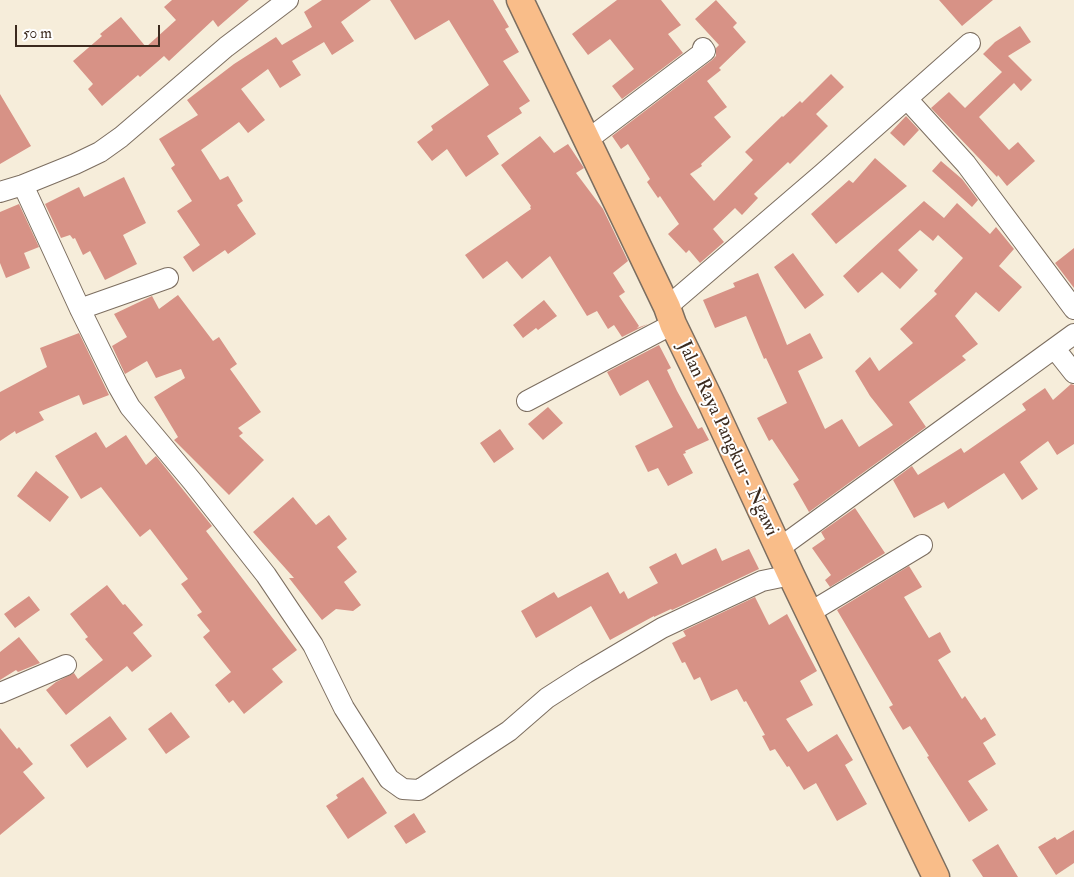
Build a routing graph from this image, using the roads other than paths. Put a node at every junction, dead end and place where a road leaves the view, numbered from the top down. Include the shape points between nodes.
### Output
1 (288, 0) edge
2 (520, 0) edge
3 (970, 43) dead end
4 (703, 48) dead end
5 (907, 99) junction
6 (586, 141) junction
7 (23, 185) junction
8 (0, 192) edge
9 (168, 278) dead end
10 (80, 309) junction
11 (1074, 309) edge
12 (670, 316) junction
13 (1074, 334) edge
14 (1054, 349) junction
15 (1074, 373) edge
16 (527, 401) dead end
17 (922, 545) dead end
18 (778, 549) junction
19 (791, 576) junction
20 (809, 614) junction
21 (66, 665) dead end
22 (0, 693) edge
23 (936, 877) edge

1 - 7 street via 226,47 122,137 100,152
2 - 6 main road, Jalan Raya Pangkur - Ngawi
3 - 5 street
4 - 6 street via 705,52
5 - 11 street via 966,164
5 - 12 street
6 - 12 main road, Jalan Raya Pangkur - Ngawi
7 - 8 street
7 - 10 street
9 - 10 street
10 - 19 street via 130,407 266,575 313,645 344,708 389,779 403,789 419,790 509,731 547,698 586,672 662,628 762,581
12 - 16 street
12 - 18 main road, Jalan Raya Pangkur - Ngawi
13 - 14 street
14 - 15 street
14 - 18 street
17 - 20 street
18 - 19 main road, Jalan Raya Pangkur - Ngawi
19 - 20 main road, Jalan Raya Pangkur - Ngawi
20 - 23 main road, Jalan Raya Pangkur - Ngawi
21 - 22 street

